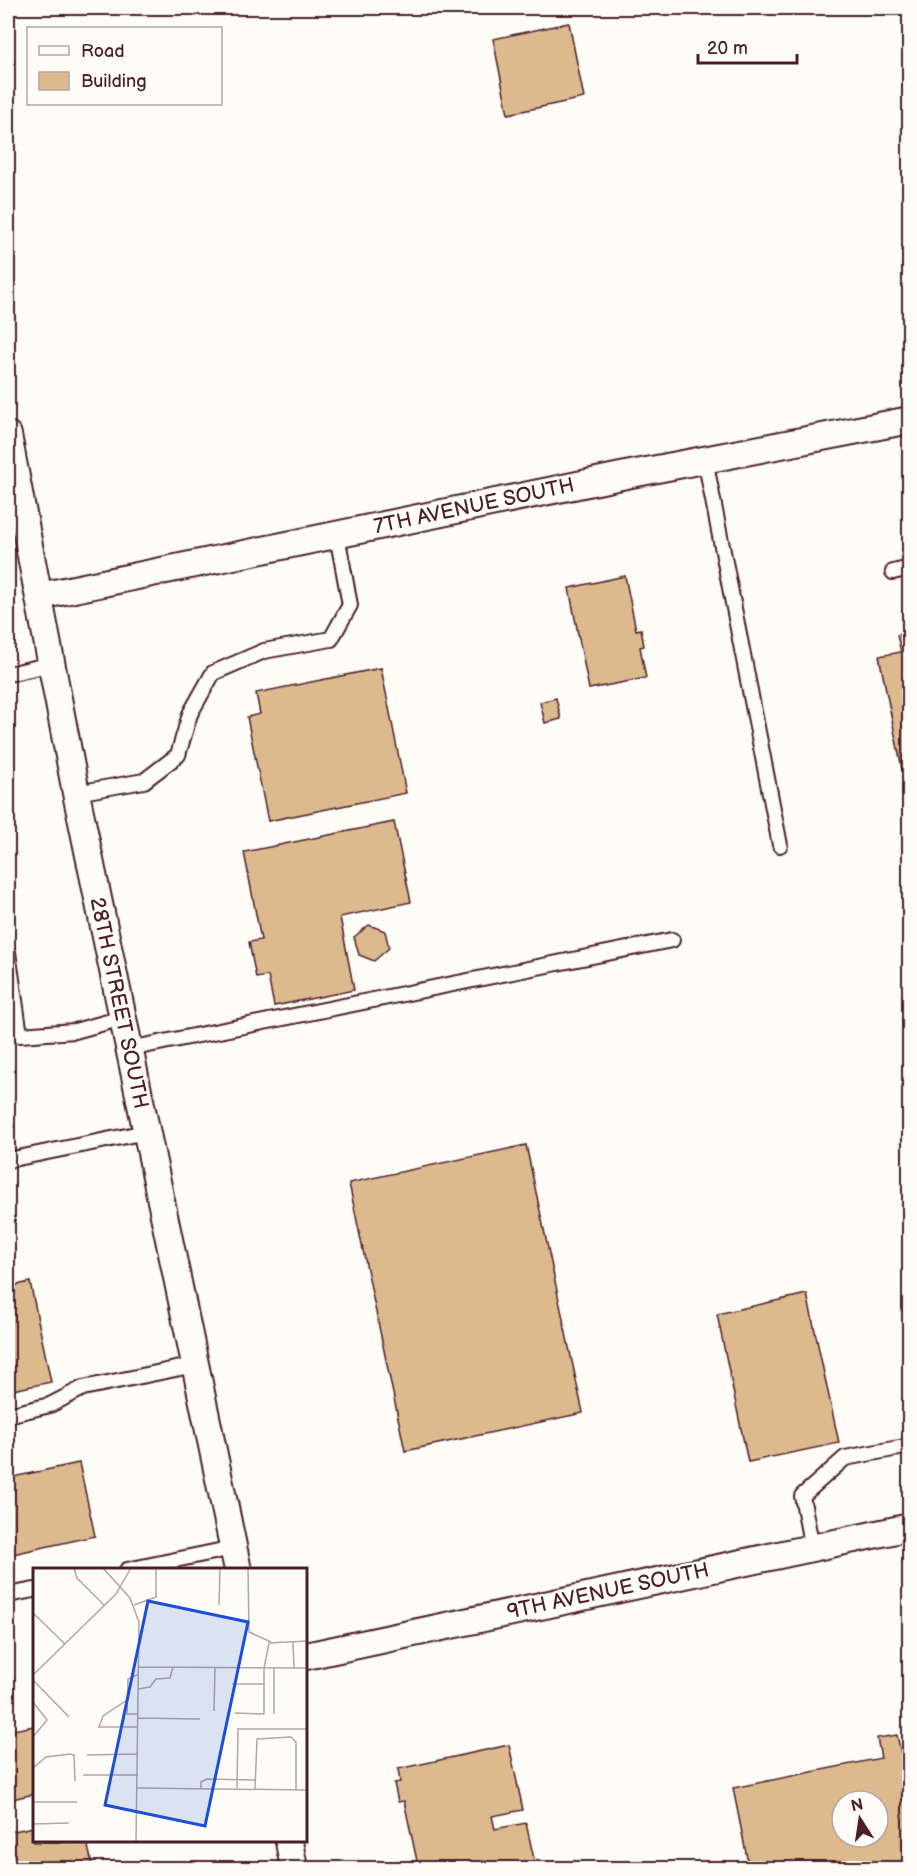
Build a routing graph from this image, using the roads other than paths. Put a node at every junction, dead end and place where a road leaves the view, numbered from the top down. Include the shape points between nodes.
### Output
1 (909, 420) edge
2 (8, 435) edge
3 (705, 459) junction
4 (337, 535) junction
5 (909, 568) edge
6 (893, 572) dead end
7 (40, 596) junction
8 (52, 664) junction
9 (8, 674) edge
10 (76, 793) junction
11 (780, 845) dead end
12 (672, 940) dead end
13 (8, 952) edge
14 (122, 1018) junction
15 (14, 1038) edge
16 (129, 1049) junction
17 (146, 1132) junction
18 (8, 1160) edge
19 (195, 1365) junction
20 (8, 1414) edge
21 (909, 1446) edge
22 (909, 1527) edge
23 (812, 1548) junction
24 (236, 1559) edge
25 (148, 1568) edge
26 (33, 1590) edge
27 (8, 1595) edge
28 (308, 1656) edge
29 (289, 1843) edge
30 (294, 1869) edge

1 - 3 street, 7TH AVENUE SOUTH
2 - 7 street, 28TH STREET SOUTH
3 - 4 street, 7TH AVENUE SOUTH
3 - 11 lane
4 - 7 street, 7TH AVENUE SOUTH
4 - 10 lane via 350,605 331,639 264,651 213,674 190,714 178,755 144,781
5 - 6 lane
7 - 8 street, 28TH STREET SOUTH
8 - 9 lane
8 - 10 street, 28TH STREET SOUTH
10 - 14 street, 28TH STREET SOUTH
12 - 16 lane
13 - 15 lane
14 - 15 lane via 75,1031
14 - 16 street, 28TH STREET SOUTH
16 - 17 street, 28TH STREET SOUTH
17 - 18 lane
17 - 19 street, 28TH STREET SOUTH
19 - 20 lane via 83,1388 50,1405
19 - 24 street, 28TH STREET SOUTH
21 - 23 lane via 845,1458 802,1496
22 - 23 street, 9TH AVENUE SOUTH
23 - 28 street, 9TH AVENUE SOUTH
24 - 25 lane
26 - 27 lane
29 - 30 street

